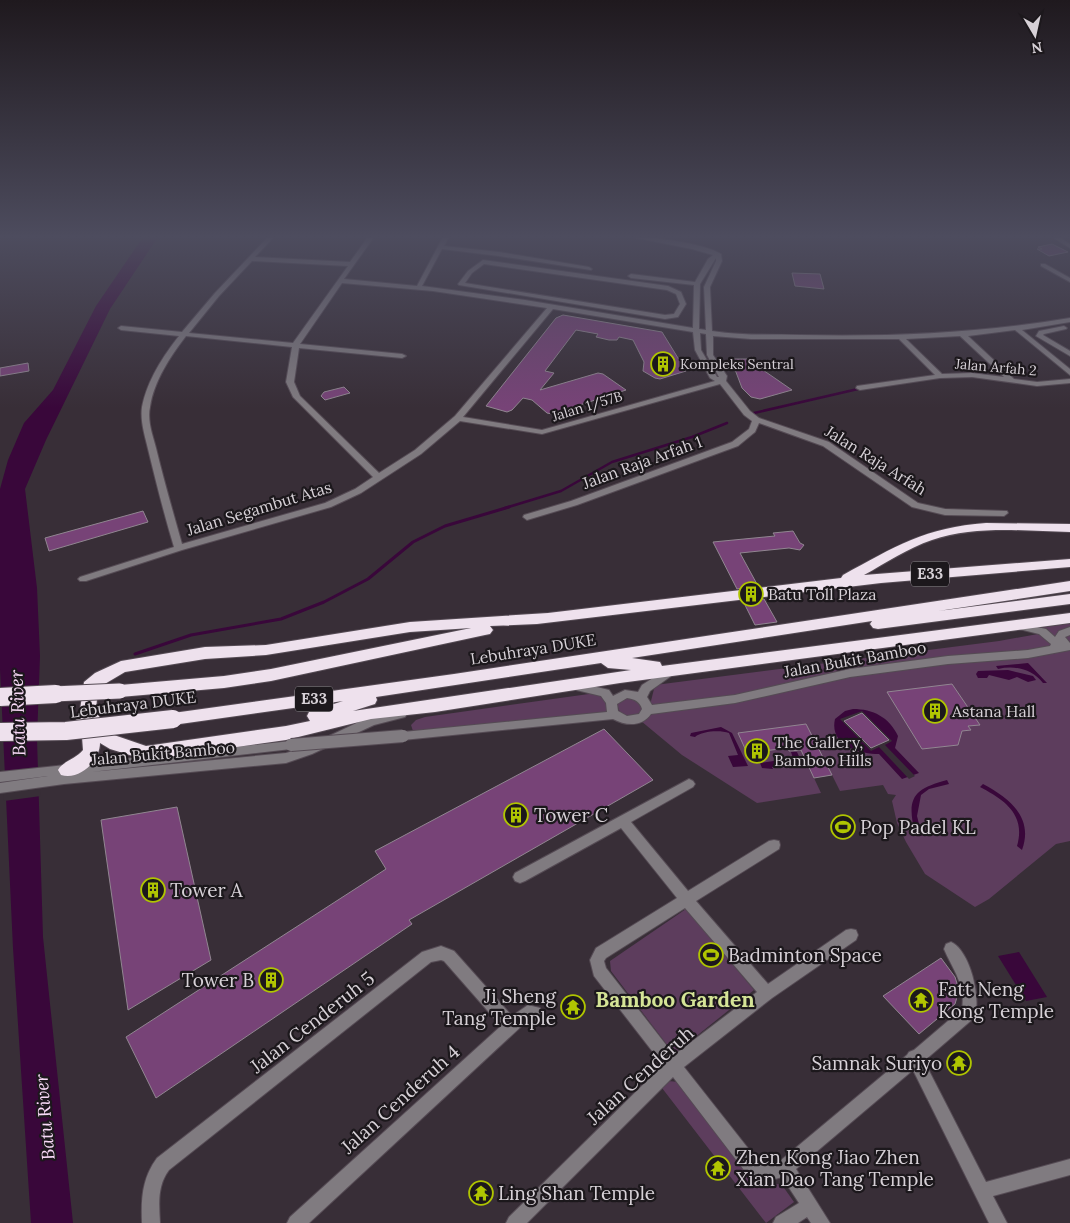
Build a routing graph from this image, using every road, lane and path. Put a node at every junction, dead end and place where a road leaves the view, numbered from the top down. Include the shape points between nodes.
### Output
1 (220, 294) edge
2 (331, 294) edge
3 (470, 294) edge
4 (491, 294) edge
5 (520, 294) edge
6 (680, 294) edge
7 (697, 294) edge
8 (707, 294) edge
9 (488, 297) junction
10 (545, 298) junction
11 (540, 305) junction
12 (594, 306) junction
13 (550, 307) junction
14 (589, 313) junction
15 (1069, 325) edge
16 (121, 328) dead end
17 (1016, 328) junction
18 (696, 330) junction
19 (709, 333) junction
20 (961, 333) junction
21 (183, 335) junction
22 (901, 338) junction
23 (296, 344) junction
24 (1070, 354) edge
25 (402, 356) dead end
26 (1070, 373) edge
27 (940, 376) junction
28 (1012, 380) junction
29 (722, 381) junction
30 (1070, 381) edge
31 (860, 388) dead end
32 (458, 418) junction
33 (756, 420) junction
34 (379, 478) junction
35 (1004, 513) dead end
36 (527, 517) dead end
37 (1070, 528) edge
38 (179, 548) junction
39 (1070, 563) edge
40 (83, 579) dead end
41 (840, 582) junction
42 (1070, 586) edge
43 (1070, 600) edge
44 (1034, 605) junction
45 (546, 617) junction
46 (1070, 618) edge
47 (1015, 626) junction
48 (1070, 631) edge
49 (727, 638) junction
50 (1064, 647) edge
51 (819, 650) junction
52 (567, 662) junction
53 (673, 669) junction
54 (454, 680) junction
55 (90, 686) junction
56 (561, 686) junction
57 (0, 697) edge
58 (641, 698) junction
59 (612, 702) junction
60 (435, 706) junction
61 (648, 710) junction
62 (616, 715) junction
63 (0, 732) edge
64 (108, 740) junction
65 (66, 774) junction
66 (0, 777) edge
67 (689, 784) dead end
68 (0, 788) edge
69 (623, 821) junction
70 (774, 845) dead end
71 (520, 877) dead end
72 (686, 899) junction
73 (851, 934) dead end
74 (951, 949) dead end
75 (767, 993) junction
76 (535, 1013) dead end
77 (511, 1026) junction
78 (914, 1057) junction
79 (674, 1065) junction
80 (784, 1167) junction
81 (1070, 1167) edge
82 (982, 1191) junction
83 (810, 1206) junction
84 (151, 1223) edge
85 (296, 1223) edge
86 (515, 1223) edge
87 (782, 1223) edge
88 (821, 1223) edge
89 (998, 1223) edge

1 - 21 street
2 - 23 street
3 - 9 street
4 - 9 street
5 - 10 street
6 - 12 street via 683,304 671,318
7 - 18 street, Jalan Raja Arfah
8 - 19 street, Jalan Raja Arfah
9 - 11 street
10 - 11 street
10 - 12 street
11 - 13 street
12 - 14 street
13 - 14 street
13 - 32 street, Jalan Segambut Atas
14 - 18 street
15 - 17 street via 1058,322
15 - 24 street via 1039,334
16 - 21 street
17 - 20 street
17 - 26 street
18 - 19 street
18 - 29 street, Jalan Raja Arfah via 701,356 714,378
19 - 22 street
19 - 29 street, Jalan Raja Arfah via 710,355 723,376
20 - 22 street
20 - 28 street
21 - 23 street
21 - 38 street via 152,387 146,409 162,496
22 - 27 street
23 - 25 street
23 - 34 street via 290,382 292,390
27 - 28 street, Jalan Arfah 2 via 972,375
27 - 31 street, Jalan Arfah 2
28 - 30 street, Jalan Arfah 2 via 1037,384
29 - 32 street, Jalan 1/57B via 542,432
29 - 33 street, Jalan Raja Arfah
32 - 34 street, Jalan Segambut Atas via 418,452
33 - 35 street, Jalan Raja Arfah via 826,444 915,505 945,512
33 - 36 street, Jalan Raja Arfah 1 via 752,430 735,444
34 - 38 street, Jalan Segambut Atas via 328,505
37 - 41 highway via 976,528 942,532 924,538
38 - 40 street, Jalan Segambut Atas
39 - 41 highway, Lebuhraya DUKE / E33
41 - 45 highway, Lebuhraya DUKE / E33
42 - 49 highway, Lebuhraya DUKE / E33
43 - 44 highway
44 - 49 highway via 905,622
44 - 51 highway
45 - 55 highway via 410,627 266,650 186,655 121,667 101,676
45 - 57 highway, Lebuhraya DUKE / E33, bridge via 271,674 120,691
46 - 47 highway
47 - 50 street via 1042,631
47 - 51 highway
48 - 50 street via 1061,635
49 - 52 highway, Lebuhraya DUKE / E33
50 - 61 street, Jalan Bukit Bamboo via 850,673 735,699
51 - 53 highway
52 - 53 highway via 640,664
52 - 54 highway, Lebuhraya DUKE / E33
53 - 56 highway
53 - 58 street via 646,688
54 - 63 highway, Lebuhraya DUKE / E33, bridge via 173,719 66,731
54 - 64 highway via 269,730 219,739 144,748
55 - 64 highway via 88,710 91,720
55 - 65 highway via 84,694 81,713 92,737 91,754
56 - 59 street via 595,689 605,693
56 - 60 highway
58 - 59 street via 625,694
58 - 61 street
59 - 62 street
60 - 64 highway via 371,713 286,733 146,753
60 - 65 street, Jalan Bukit Bamboo via 371,722 286,758
61 - 62 street via 638,720 626,721
62 - 65 street, Jalan Bukit Bamboo, bridge via 291,745
65 - 66 street, Jalan Bukit Bamboo
65 - 68 street, Jalan Bukit Bamboo
67 - 69 street
69 - 71 street
69 - 72 street
70 - 72 street
72 - 75 street
72 - 79 street via 601,953 597,960 600,971
73 - 75 street, Jalan Cenderuh
74 - 78 street via 967,981 971,998 969,1013
75 - 79 street, Jalan Cenderuh
76 - 77 street, Jalan Cenderuh 4 via 528,1012
77 - 84 street, Jalan Cenderuh 5 via 449,956 441,953 427,957 163,1164 153,1181
77 - 85 street, Jalan Cenderuh 4
78 - 80 street
78 - 82 street
79 - 80 street via 754,1168 772,1172
79 - 86 street, Jalan Cenderuh
80 - 83 street
81 - 82 street
82 - 89 street
83 - 87 street
83 - 88 street

